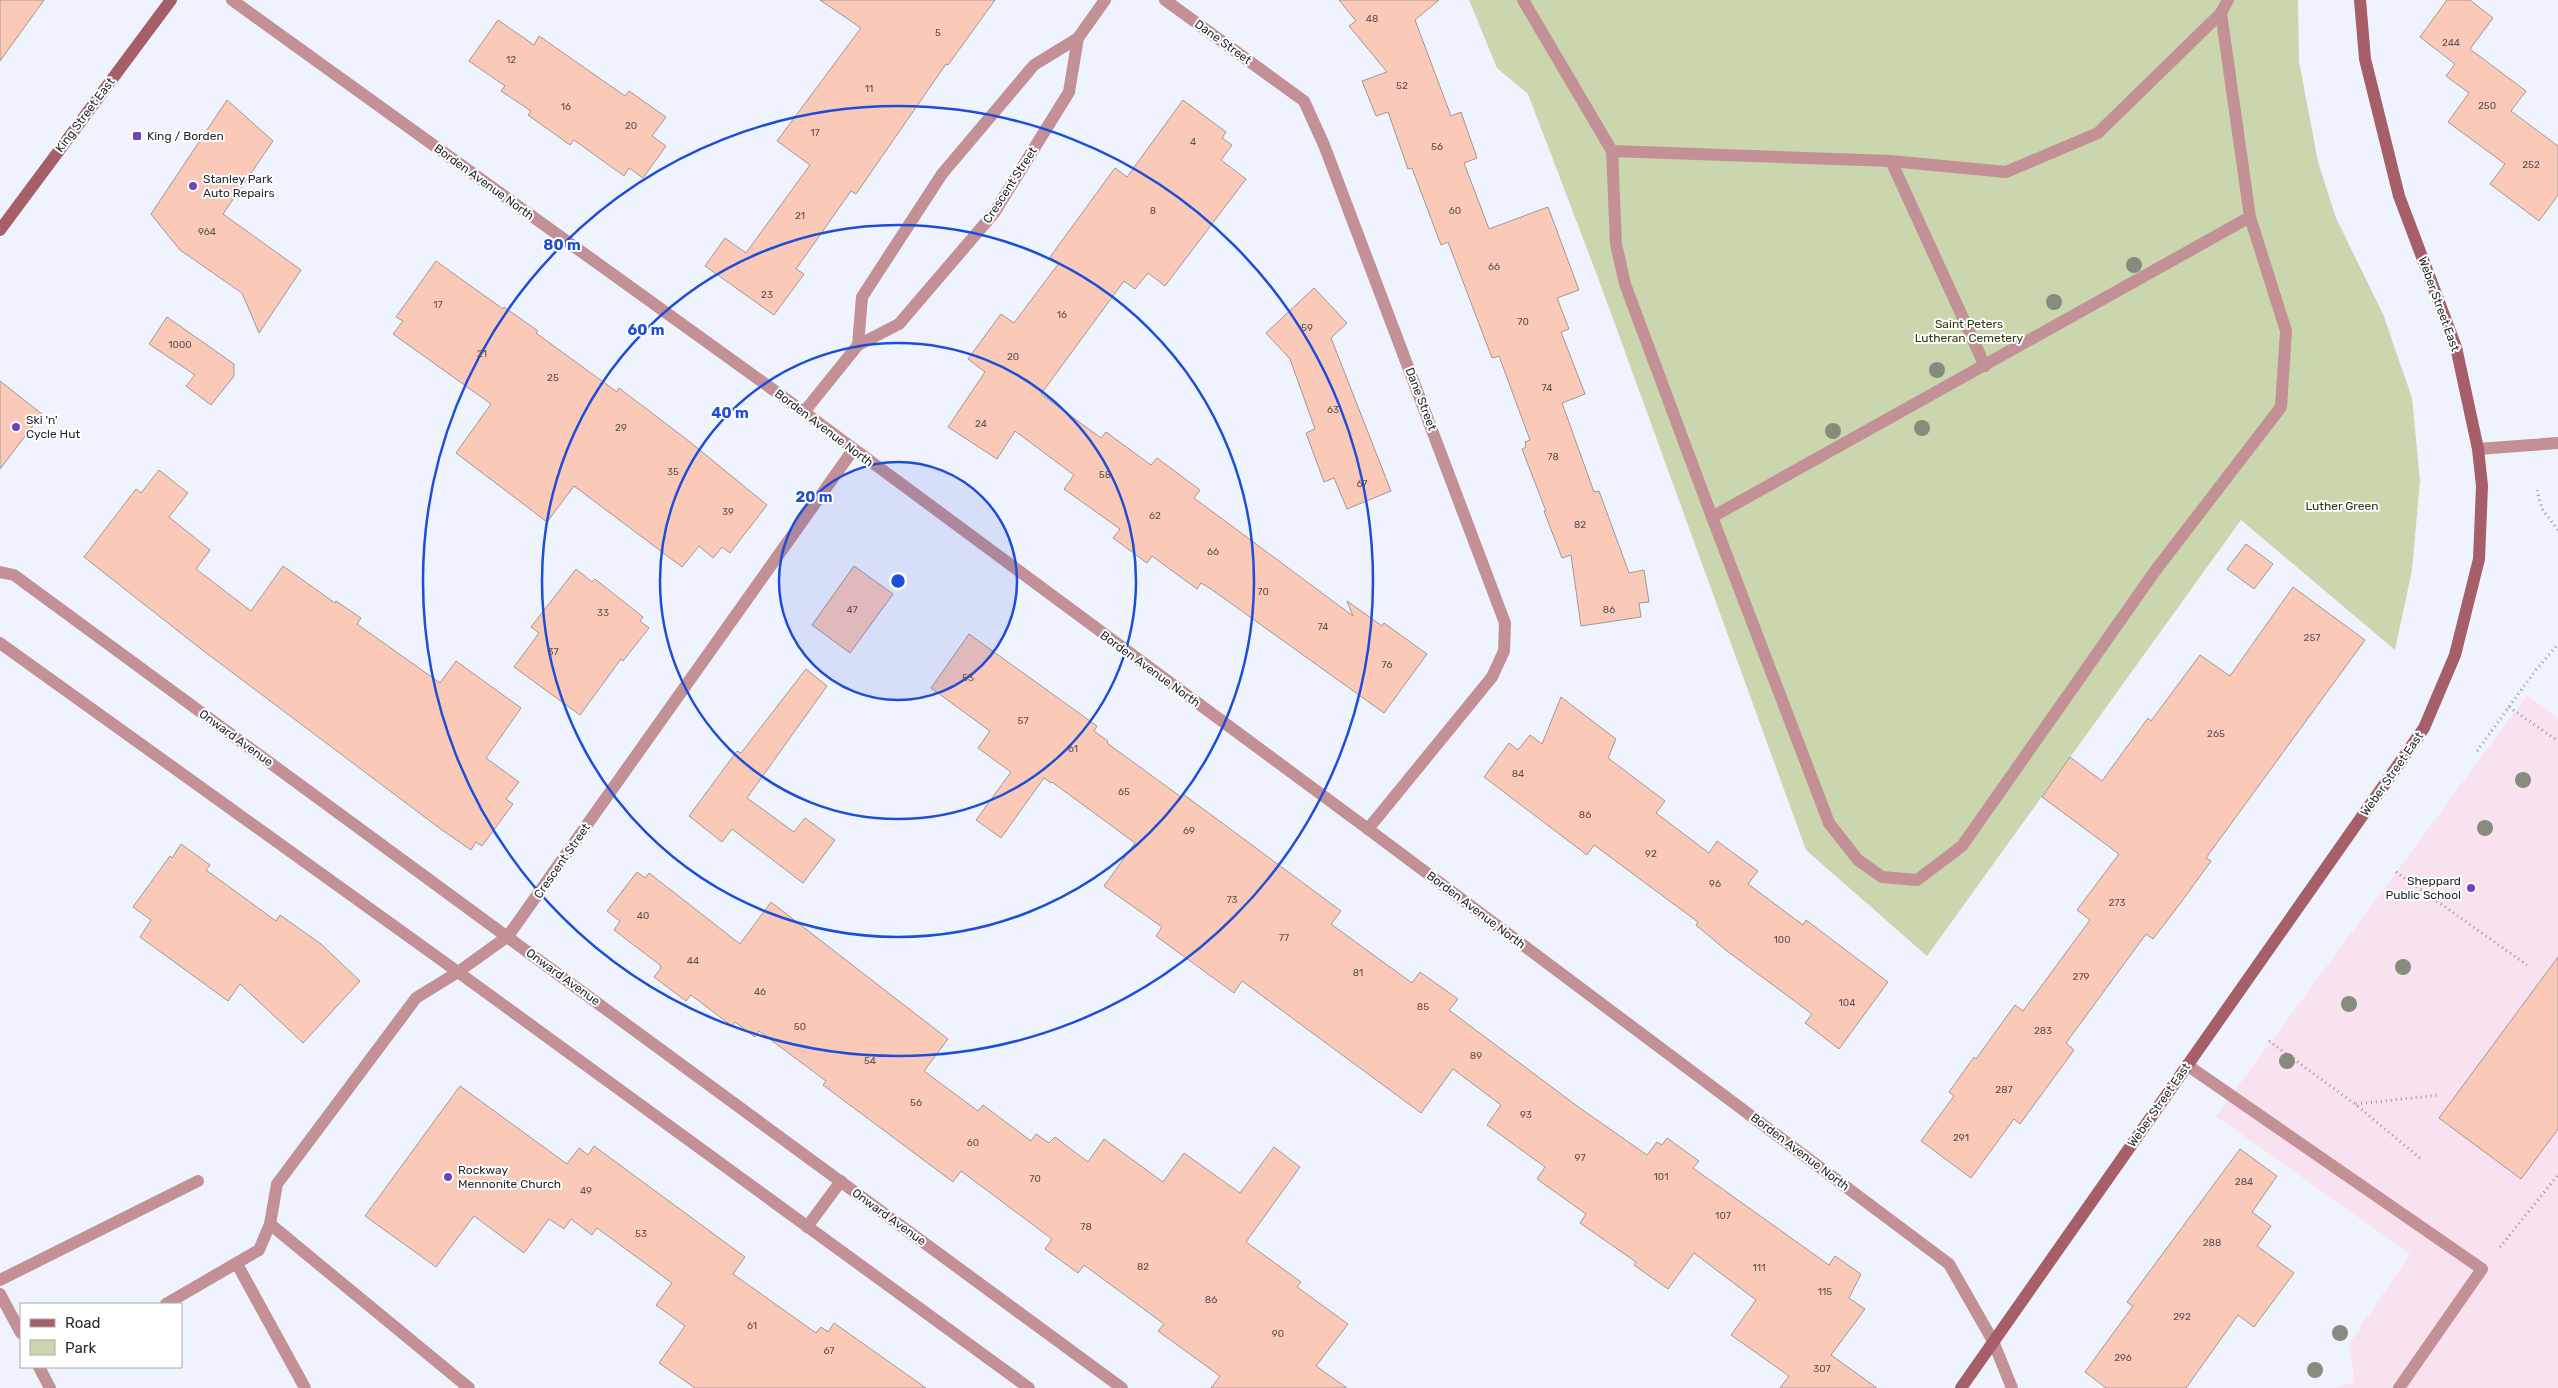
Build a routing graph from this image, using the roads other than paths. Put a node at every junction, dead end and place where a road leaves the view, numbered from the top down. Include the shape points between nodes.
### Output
1 (171, 0) edge
2 (232, 0) edge
3 (1105, 0) edge
4 (1165, 0) edge
5 (1524, 0) edge
6 (2228, 0) edge
7 (2360, 0) edge
8 (2221, 13) junction
9 (1078, 38) junction
10 (1612, 151) junction
11 (1891, 160) junction
12 (2250, 218) junction
13 (0, 230) edge
14 (858, 345) junction
15 (1985, 366) junction
16 (804, 412) junction
17 (2558, 443) edge
18 (2478, 449) junction
19 (853, 450) junction
20 (1712, 517) junction
21 (0, 572) edge
22 (0, 643) edge
23 (1368, 829) junction
24 (508, 936) junction
25 (458, 972) junction
26 (2187, 1065) junction
27 (198, 1181) dead end
28 (841, 1181) junction
29 (270, 1224) junction
30 (807, 1227) junction
31 (237, 1264) junction
32 (0, 1280) edge
33 (0, 1294) edge
34 (168, 1303) edge
35 (20, 1331) edge
36 (1993, 1341) junction
37 (41, 1370) edge
38 (50, 1388) edge
39 (305, 1388) edge
40 (469, 1388) edge
41 (1029, 1388) edge
42 (1122, 1388) edge
43 (1961, 1388) edge
44 (2012, 1388) edge
45 (2399, 1388) edge

1 - 13 main road, King Street East
2 - 16 street, Borden Avenue North
3 - 9 street, Crescent Street
4 - 23 street, Dane Street via 1304,102 1324,145 1505,623 1504,651 1492,677
5 - 10 street
6 - 8 street
7 - 18 main road, Weber Street East via 2365,59 2399,196 2456,347
8 - 11 street via 2098,133 2006,172
8 - 12 street
9 - 14 street, Crescent Street via 1034,65 942,174 862,297
9 - 14 street, Crescent Street via 1069,92 994,213 899,324
10 - 11 street
10 - 20 street via 1616,244 1625,284
11 - 15 street
12 - 15 street
12 - 20 street via 2286,331 2281,407 2155,571 1962,846 1917,880 1882,877 1858,860 1829,822
14 - 16 street, Crescent Street
15 - 20 street
16 - 19 street, Borden Avenue North
17 - 18 street
18 - 26 main road, Weber Street East via 2482,486 2479,559 2455,655 2424,728
19 - 23 street, Borden Avenue North
19 - 24 street, Crescent Street
21 - 24 street, Onward Avenue via 14,576
22 - 25 street
23 - 36 street, Borden Avenue North via 1949,1264
24 - 25 street, Crescent Street
24 - 28 street, Onward Avenue
25 - 29 street, Crescent Street via 416,998 410,1006 278,1184
25 - 30 street
26 - 36 main road, Weber Street East
26 - 45 street via 2482,1269
27 - 32 street
28 - 30 street
28 - 42 street, Onward Avenue
29 - 31 street, Crescent Street via 259,1250
29 - 40 street
30 - 41 street
31 - 34 street
31 - 39 street
33 - 35 street
36 - 43 main road, Weber Street East
36 - 44 street, Borden Avenue North
37 - 38 street

